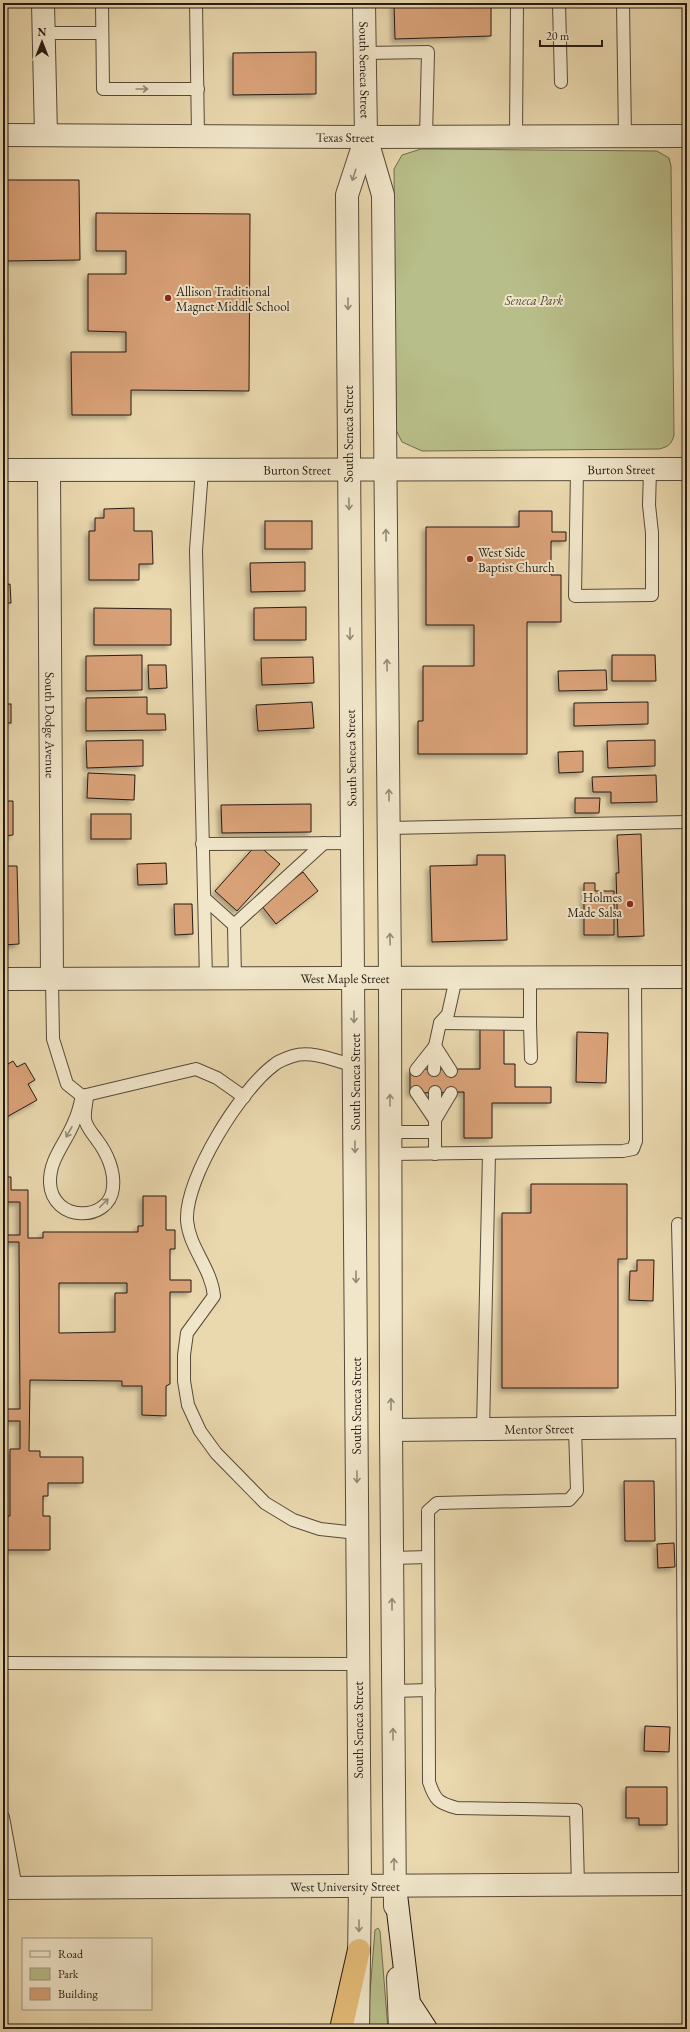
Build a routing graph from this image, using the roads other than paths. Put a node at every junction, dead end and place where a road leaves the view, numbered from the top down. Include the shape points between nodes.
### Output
1 (43, 3) edge
2 (102, 3) edge
3 (196, 3) edge
4 (364, 3) edge
5 (517, 3) edge
6 (559, 3) edge
7 (623, 3) edge
8 (44, 33) junction
9 (102, 33) junction
10 (365, 53) junction
11 (561, 82) dead end
12 (198, 89) junction
13 (3, 135) edge
14 (46, 135) junction
15 (198, 136) junction
16 (687, 136) edge
17 (366, 137) junction
18 (426, 137) junction
19 (516, 137) junction
20 (625, 137) junction
21 (687, 469) edge
22 (3, 470) edge
23 (49, 470) junction
24 (202, 470) junction
25 (348, 470) junction
26 (385, 470) junction
27 (577, 470) junction
28 (650, 470) junction
29 (687, 822) edge
30 (389, 828) junction
31 (324, 843) junction
32 (352, 843) junction
33 (202, 844) junction
34 (204, 898) junction
35 (234, 925) junction
36 (635, 977) junction
37 (687, 977) edge
38 (354, 978) junction
39 (390, 978) junction
40 (456, 978) junction
41 (530, 978) junction
42 (3, 979) edge
43 (52, 979) junction
44 (206, 979) junction
45 (235, 979) junction
46 (440, 1024) junction
47 (530, 1024) junction
48 (435, 1046) junction
49 (531, 1058) dead end
50 (355, 1066) junction
51 (416, 1070) dead end
52 (434, 1070) dead end
53 (451, 1071) dead end
54 (416, 1092) dead end
55 (435, 1092) dead end
56 (451, 1093) dead end
57 (85, 1095) junction
58 (244, 1097) junction
59 (435, 1126) junction
60 (390, 1132) junction
61 (489, 1153) junction
62 (390, 1154) junction
63 (435, 1154) junction
64 (678, 1224) dead end
65 (684, 1427) edge
66 (575, 1428) junction
67 (391, 1430) junction
68 (483, 1430) junction
69 (357, 1533) junction
70 (428, 1557) junction
71 (392, 1558) junction
72 (3, 1663) edge
73 (358, 1664) junction
74 (429, 1690) junction
75 (393, 1691) junction
76 (3, 1817) edge
77 (686, 1884) edge
78 (578, 1885) junction
79 (395, 1886) junction
80 (360, 1887) junction
81 (9, 1888) edge
82 (359, 1950) junction
83 (342, 2029) edge
84 (358, 2029) edge
85 (400, 2029) edge
86 (426, 2029) edge

1 - 8 street
2 - 9 lane
3 - 12 lane
4 - 10 street, South Seneca Street
5 - 19 lane
6 - 11 lane
7 - 20 lane
8 - 9 lane
8 - 14 street
9 -> 12 lane via 103,89
10 - 17 street, South Seneca Street
10 - 18 lane via 428,52
12 - 15 lane
13 - 14 street, Texas Street
14 - 15 street, Texas Street
15 - 17 street, Texas Street
16 - 20 street, Texas Street
17 - 18 street, Texas Street
17 -> 25 street, South Seneca Street via 348,195
17 - 26 street, South Seneca Street via 383,195
18 - 19 street, Texas Street
19 - 20 street, Texas Street
21 - 28 street, Burton Street
22 - 23 street, Burton Street
23 - 24 street, Burton Street
23 - 43 street, South Dodge Avenue
24 - 25 street, Burton Street
24 - 33 lane via 196,550
25 - 26 street, Burton Street
25 -> 32 street, South Seneca Street
26 - 27 street, Burton Street
30 -> 26 street, South Seneca Street
27 - 28 street, Burton Street
27 - 28 lane via 575,596 652,595
29 - 30 lane
39 -> 30 street, South Seneca Street
31 - 32 lane
31 - 33 lane
31 - 35 lane
32 - 38 street, South Seneca Street
33 - 34 lane
34 - 35 lane
34 - 44 lane
35 - 45 lane
36 - 37 street, West Maple Street
36 - 41 street, West Maple Street
36 - 61 lane via 636,1141 633,1149
38 - 39 street, West Maple Street
38 - 45 street, West Maple Street
38 -> 50 street, South Seneca Street
39 - 40 street, West Maple Street
60 -> 39 street, South Seneca Street
40 - 41 street, West Maple Street
40 - 46 lane via 448,1014
41 - 47 lane
42 - 43 street, West Maple Street
43 - 44 street, West Maple Street
43 - 57 lane via 51,1015 54,1046 68,1084
44 - 45 street, West Maple Street
46 - 47 lane
46 - 48 lane
47 - 49 lane
48 - 51 lane
48 - 52 lane
48 - 53 lane
50 - 58 lane via 323,1057 294,1055 274,1064 254,1083
50 -> 69 street, South Seneca Street
54 - 59 lane
55 - 59 lane
56 - 59 lane
57 -> 57 lane via 74,1123 53,1160 50,1182 52,1196 59,1205 73,1213 93,1212 107,1203 113,1189 113,1172 103,1148 85,1120
57 - 58 lane via 196,1069 217,1078
58 - 69 lane via 207,1152 194,1183 187,1218 190,1239 212,1282 214,1296 187,1333 184,1381 188,1405 200,1431 216,1453 265,1503 293,1520 320,1529
59 - 60 lane
59 - 63 lane
60 - 62 street, South Seneca Street
61 - 63 lane
61 - 68 lane
62 - 63 lane
67 -> 62 street, South Seneca Street
64 - 65 lane
65 - 66 street, Mentor Street
65 - 77 lane
66 - 68 street, Mentor Street
66 - 70 lane via 577,1491 569,1500 436,1503 428,1511
67 - 68 street, Mentor Street
67 - 71 street, South Seneca Street
69 - 73 street, South Seneca Street
70 - 71 lane
70 - 74 lane
75 -> 71 street, South Seneca Street
72 - 73 lane
73 - 80 street, South Seneca Street
74 - 75 lane
74 - 78 lane via 429,1782 434,1795 442,1804 457,1808 576,1810
79 -> 75 street, South Seneca Street
76 - 81 lane
77 - 78 street, West University Street
78 - 79 street, West University Street
79 - 80 street, West University Street
79 - 85 street, South Seneca Street
79 - 86 street via 409,2003
80 - 81 street, West University Street
80 -> 82 street, South Seneca Street
82 - 83 highway
82 - 84 street, South Seneca Street

